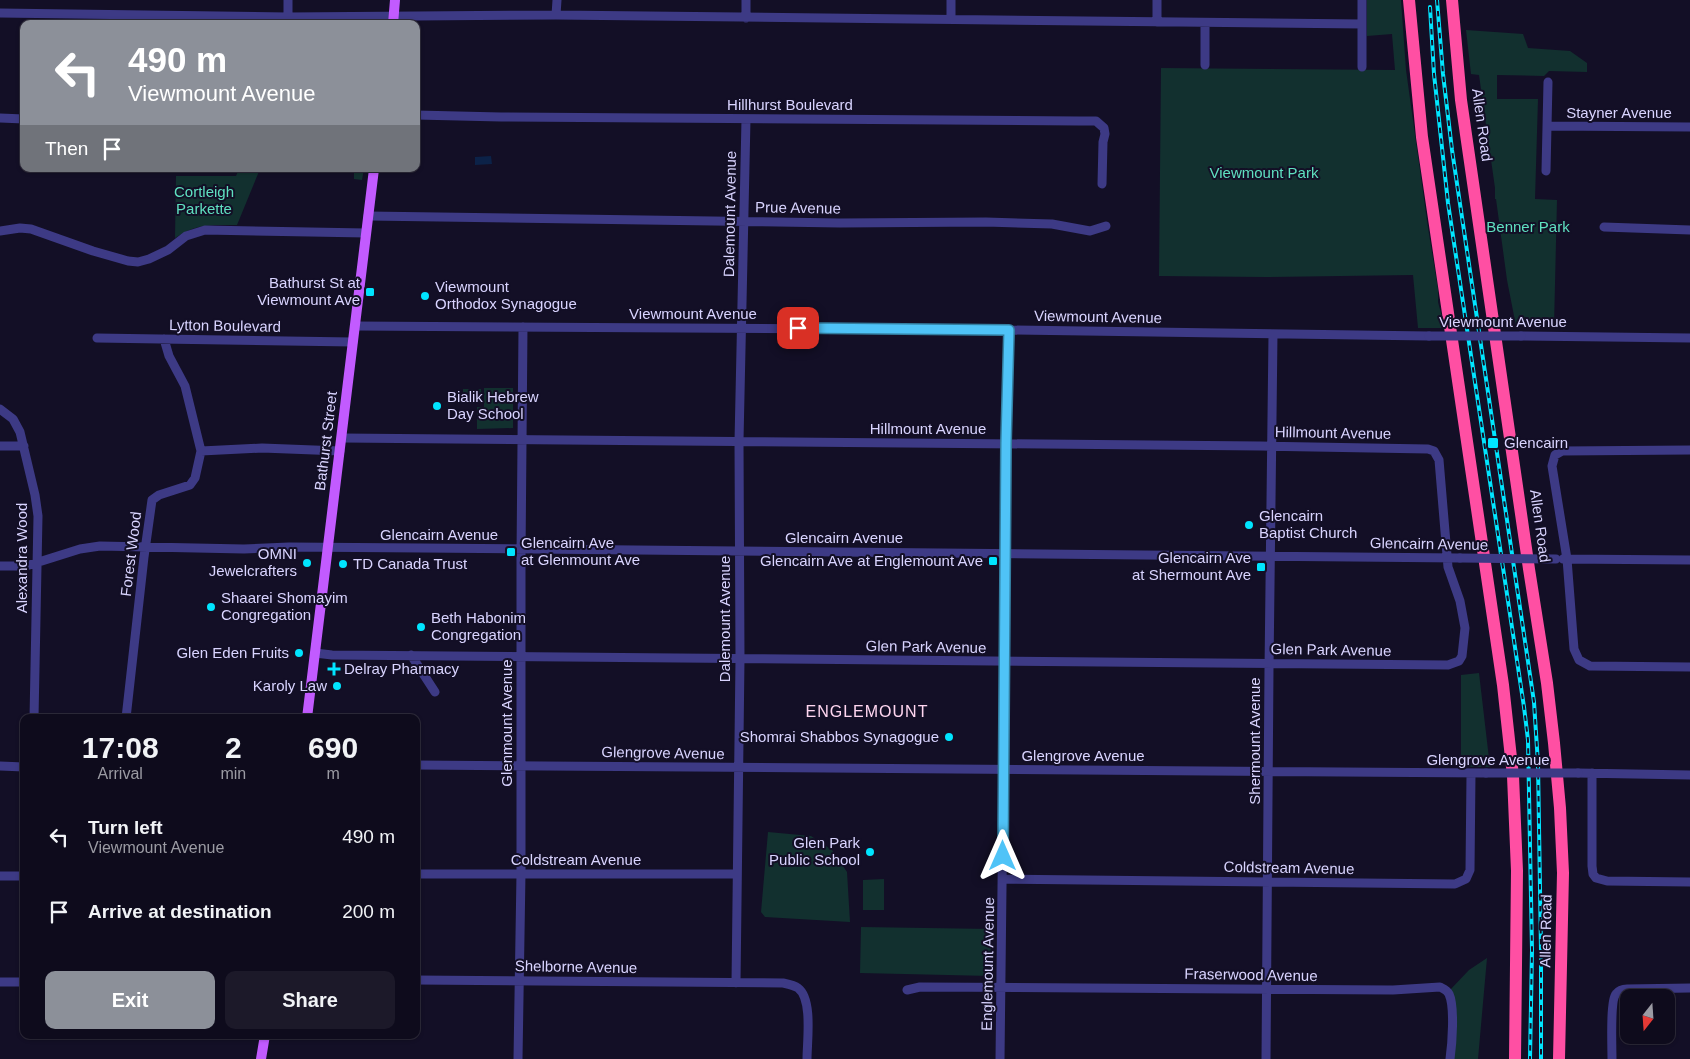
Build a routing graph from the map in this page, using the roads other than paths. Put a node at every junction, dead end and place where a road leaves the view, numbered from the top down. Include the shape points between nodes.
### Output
1 (288, 0) edge
2 (395, 0) edge
3 (556, 0) edge
4 (746, 0) edge
5 (951, 0) edge
6 (1157, 0) edge
7 (1362, 0) edge
8 (1409, 0) edge
9 (1452, 0) edge
10 (0, 12) edge
11 (556, 16) junction
12 (288, 17) junction
13 (746, 18) junction
14 (951, 19) junction
15 (393, 20) edge
16 (1157, 22) junction
17 (1205, 23) junction
18 (1362, 24) junction
19 (1205, 66) dead end
20 (1362, 67) dead end
21 (1548, 82) dead end
22 (420, 115) edge
23 (0, 118) edge
24 (20, 119) edge
25 (746, 119) junction
26 (1548, 126) junction
27 (1690, 127) edge
28 (1546, 171) dead end
29 (374, 172) edge
30 (1102, 184) dead end
31 (368, 216) junction
32 (744, 221) junction
33 (1106, 226) dead end
34 (1604, 227) dead end
35 (1690, 230) edge
36 (0, 231) edge
37 (366, 233) junction
38 (356, 326) junction
39 (523, 327) junction
40 (740, 328) junction
41 (1009, 330) junction
42 (1273, 334) junction
43 (97, 338) dead end
44 (1690, 338) edge
45 (164, 339) junction
46 (353, 342) junction
47 (0, 409) edge
48 (342, 438) junction
49 (523, 439) junction
50 (739, 441) junction
51 (1006, 443) junction
52 (0, 446) edge
53 (24, 446) junction
54 (1271, 446) junction
55 (1690, 450) edge
56 (201, 451) junction
57 (340, 451) junction
58 (145, 548) junction
59 (328, 548) junction
60 (521, 549) junction
61 (739, 551) junction
62 (1006, 554) junction
63 (1271, 557) junction
64 (1447, 558) junction
65 (1567, 559) junction
66 (1690, 560) edge
67 (38, 563) junction
68 (0, 566) edge
69 (315, 653) junction
70 (410, 656) junction
71 (521, 656) junction
72 (740, 658) junction
73 (1004, 661) junction
74 (1269, 664) junction
75 (1690, 667) edge
76 (435, 692) dead end
77 (34, 714) edge
78 (126, 714) edge
79 (307, 714) edge
80 (420, 765) edge
81 (521, 765) junction
82 (0, 766) edge
83 (20, 767) edge
84 (738, 767) junction
85 (1004, 770) junction
86 (1269, 770) junction
87 (1592, 773) junction
88 (1471, 774) junction
89 (1690, 774) edge
90 (420, 874) edge
91 (520, 874) junction
92 (736, 874) junction
93 (0, 876) edge
94 (20, 876) edge
95 (1003, 879) junction
96 (1267, 882) junction
97 (1690, 882) edge
98 (1517, 962) junction
99 (420, 980) edge
100 (518, 980) junction
101 (0, 982) edge
102 (20, 982) edge
103 (736, 983) junction
104 (1000, 988) junction
105 (1690, 988) edge
106 (907, 990) dead end
107 (1267, 990) junction
108 (264, 1039) edge
109 (261, 1059) edge
110 (518, 1059) edge
111 (807, 1059) edge
112 (1000, 1059) edge
113 (1266, 1059) edge
114 (1450, 1059) edge
115 (1508, 1059) edge
116 (1515, 1059) edge
117 (1560, 1059) edge
118 (1612, 1059) edge

1 - 12 street
2 - 15 main road
3 - 11 street
4 - 13 street
5 - 14 street
6 - 16 street
7 - 18 street
8 - 98 highway, Allen Road via 1422,137 1504,685 1514,785
9 - 117 highway, Allen Road via 1461,100 1554,743 1563,873
10 - 12 street
11 - 13 street
11 - 15 street
12 - 15 street
13 - 14 street
14 - 16 street
16 - 17 street
17 - 18 street
17 - 19 street
18 - 20 street
21 - 26 street
22 - 25 street, Hillhurst Boulevard
23 - 24 street
25 - 30 street, Hillhurst Boulevard via 1093,120 1105,130
25 - 32 street, Dalemount Avenue
26 - 27 street, Stayner Avenue
26 - 28 street
29 - 31 main road, Bathurst Street
31 - 32 street, Prue Avenue
31 - 37 main road, Bathurst Street
32 - 33 street, Prue Avenue via 1052,224 1090,231
32 - 40 street, Dalemount Avenue
34 - 35 street
36 - 37 street via 31,229 93,251 138,262 168,250 186,236 205,230
37 - 38 main road, Bathurst Street
38 - 39 street, Viewmount Avenue
38 - 46 main road, Bathurst Street
39 - 40 street, Viewmount Avenue
39 - 49 street, Glenmount Avenue
40 - 41 street, Viewmount Avenue
40 - 50 street, Dalemount Avenue
41 - 42 street, Viewmount Avenue
41 - 51 street, Englemount Avenue
42 - 44 street, Viewmount Avenue, bridge
42 - 54 street, Shermount Avenue
43 - 45 street, Lytton Boulevard
45 - 46 street, Lytton Boulevard
45 - 56 street, Forest Wood via 185,386
46 - 48 main road, Bathurst Street
47 - 53 street, Alexandra Wood via 13,419
48 - 49 street, Hillmount Avenue
48 - 57 main road, Bathurst Street
49 - 50 street, Hillmount Avenue
49 - 60 street, Glenmount Avenue
50 - 51 street, Hillmount Avenue
50 - 61 street, Dalemount Avenue
51 - 54 street, Hillmount Avenue
51 - 62 street, Englemount Avenue
52 - 53 street
53 - 67 street, Alexandra Wood via 38,516
54 - 63 street, Shermount Avenue
54 - 64 street, Hillmount Avenue via 1424,448 1434,451 1439,460
55 - 65 street via 1569,450 1555,455 1552,466
56 - 57 street via 262,448
56 - 58 street, Forest Wood via 195,478 190,485 152,500
57 - 59 main road, Bathurst Street
58 - 59 street, Glencairn Avenue
58 - 67 street, Glencairn Avenue via 89,548
58 - 78 street, Forest Wood
59 - 60 street, Glencairn Avenue
59 - 69 main road, Bathurst Street
60 - 61 street, Glencairn Avenue
60 - 71 street, Glenmount Avenue
61 - 62 street, Glencairn Avenue
61 - 72 street, Dalemount Avenue
62 - 63 street, Glencairn Avenue
62 - 73 street, Englemount Avenue
63 - 64 street, Glencairn Avenue
63 - 74 street, Shermount Avenue
64 - 65 street, Glencairn Avenue, bridge
64 - 74 street, Glen Park Avenue via 1465,628 1459,661 1448,665
65 - 66 street, Glencairn Avenue
65 - 75 street via 1574,649 1579,660 1590,666
67 - 68 street, Glencairn Avenue
67 - 77 street, Alexandra Wood
69 - 70 street, Glen Park Avenue
69 - 79 main road, Bathurst Street
70 - 71 street, Glen Park Avenue
70 - 76 street
71 - 72 street, Glen Park Avenue
71 - 81 street, Glenmount Avenue
72 - 73 street, Glen Park Avenue
72 - 84 street, Dalemount Avenue
73 - 74 street, Glen Park Avenue
73 - 85 street, Englemount Avenue
74 - 86 street, Shermount Avenue
80 - 81 street, Glengrove Avenue
81 - 84 street, Glengrove Avenue
81 - 91 street, Glenmount Avenue
82 - 83 street
84 - 85 street, Glengrove Avenue
84 - 92 street, Dalemount Avenue
85 - 86 street, Glengrove Avenue
85 - 95 street, Englemount Avenue
86 - 88 street, Glengrove Avenue
86 - 96 street, Shermount Avenue
87 - 88 street, Glengrove Avenue, bridge
87 - 89 street, Glengrove Avenue
87 - 97 street via 1592,866 1596,878 1607,881
88 - 96 street, Coldstream Avenue via 1470,870 1466,880 1456,884
90 - 91 street, Coldstream Avenue
91 - 92 street, Coldstream Avenue
91 - 100 street, Glenmount Avenue
92 - 103 street, Dalemount Avenue
93 - 94 street
95 - 96 street, Coldstream Avenue
95 - 104 street, Englemount Avenue
96 - 107 street, Shermount Avenue
98 - 115 highway
98 - 116 highway, Allen Road
99 - 100 street, Shelborne Avenue
100 - 103 street, Shelborne Avenue
100 - 110 street, Glenmount Avenue
101 - 102 street
103 - 111 street via 783,983 799,989 807,1006
104 - 106 street, Fraserwood Avenue via 920,987
104 - 107 street, Fraserwood Avenue
104 - 112 street, Englemount Avenue
105 - 118 street via 1627,989 1616,993
107 - 113 street, Shermount Avenue
107 - 114 street, Fraserwood Avenue via 1440,987 1450,996
108 - 109 main road

